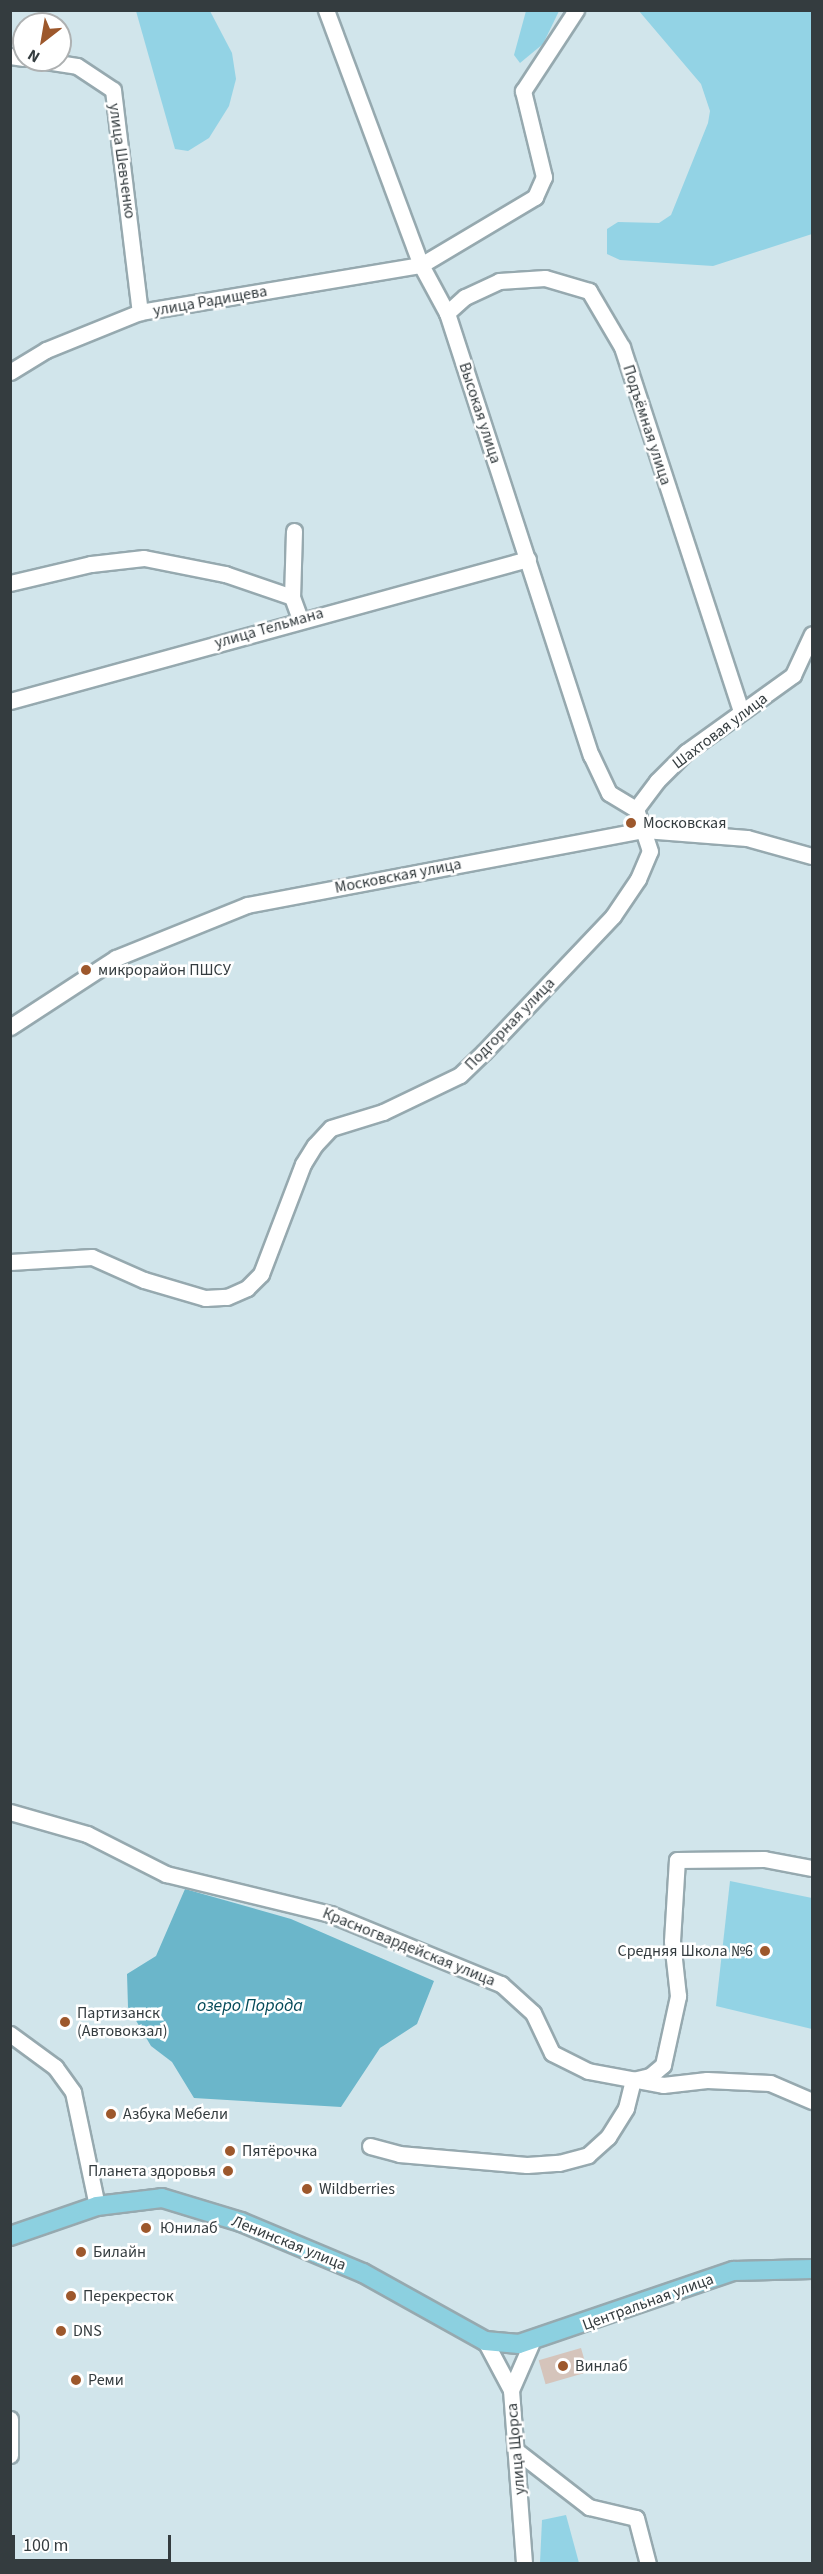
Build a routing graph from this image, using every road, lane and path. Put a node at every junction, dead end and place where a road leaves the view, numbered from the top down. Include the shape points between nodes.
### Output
1 (326, 10) edge
2 (576, 10) edge
3 (72, 65) edge
4 (421, 265) junction
5 (140, 312) junction
6 (447, 313) junction
7 (10, 372) edge
8 (294, 531) dead end
9 (528, 559) junction
10 (10, 583) edge
11 (292, 597) junction
12 (300, 619) junction
13 (813, 634) edge
14 (10, 701) edge
15 (741, 711) junction
16 (636, 809) junction
17 (644, 830) junction
18 (813, 856) edge
19 (10, 1027) edge
20 (10, 1262) edge
21 (10, 1812) edge
22 (813, 1868) edge
23 (10, 2034) edge
24 (633, 2080) junction
25 (813, 2102) edge
26 (370, 2146) dead end
27 (97, 2206) junction
28 (10, 2236) edge
29 (813, 2268) edge
30 (485, 2341) junction
31 (531, 2344) junction
32 (511, 2390) junction
33 (10, 2419) edge
34 (518, 2452) junction
35 (10, 2454) edge
36 (524, 2564) edge
37 (648, 2564) edge

1 - 4 street, Высокая улица
2 - 4 street via 523,91 544,177 542,189
3 - 5 street, улица Шевченко via 112,90
4 - 5 street, улица Радищева
4 - 6 street, Высокая улица
5 - 7 street, улица Радищева via 46,350
6 - 9 street, Высокая улица
6 - 15 street, Подъёмная улица via 465,297 499,281 545,278 589,291 622,347
8 - 11 street
9 - 12 street, улица Тельмана
9 - 16 street, Высокая улица via 591,755 609,793
10 - 11 street via 91,564 144,558 225,573
11 - 12 street
12 - 14 street, улица Тельмана
13 - 15 street, Шахтовая улица via 793,675
15 - 16 street, Шахтовая улица via 686,752
16 - 17 street
17 - 18 street, Московская улица via 747,838
17 - 19 street, Московская улица via 248,905 116,958
17 - 20 street, Подгорная улица via 650,851 613,916 460,1075 383,1112 331,1128 315,1145 303,1164 261,1274 247,1288 227,1297 205,1298 92,1257
21 - 24 street, Красногвардейская улица via 87,1834 166,1874 330,1914 501,1984 533,2013 552,2053 588,2071
22 - 24 street via 764,1859 677,1860 672,1941 678,1996 675,2022 663,2065 650,2076
23 - 27 street via 55,2067 73,2092
24 - 25 street, Красногвардейская улица via 663,2085 707,2080 770,2083
24 - 26 street via 626,2108 608,2137 588,2155 559,2163 410,2155
27 - 28 main road, Ленинская улица
27 - 30 main road, Ленинская улица via 162,2198 241,2222 363,2273
29 - 31 main road, Центральная улица via 734,2271
30 - 31 main road, Центральная улица
30 - 32 street, улица Щорса
31 - 32 street
32 - 34 street, улица Щорса
33 - 35 street
34 - 36 street, улица Щорса
34 - 37 street via 589,2507 636,2518

